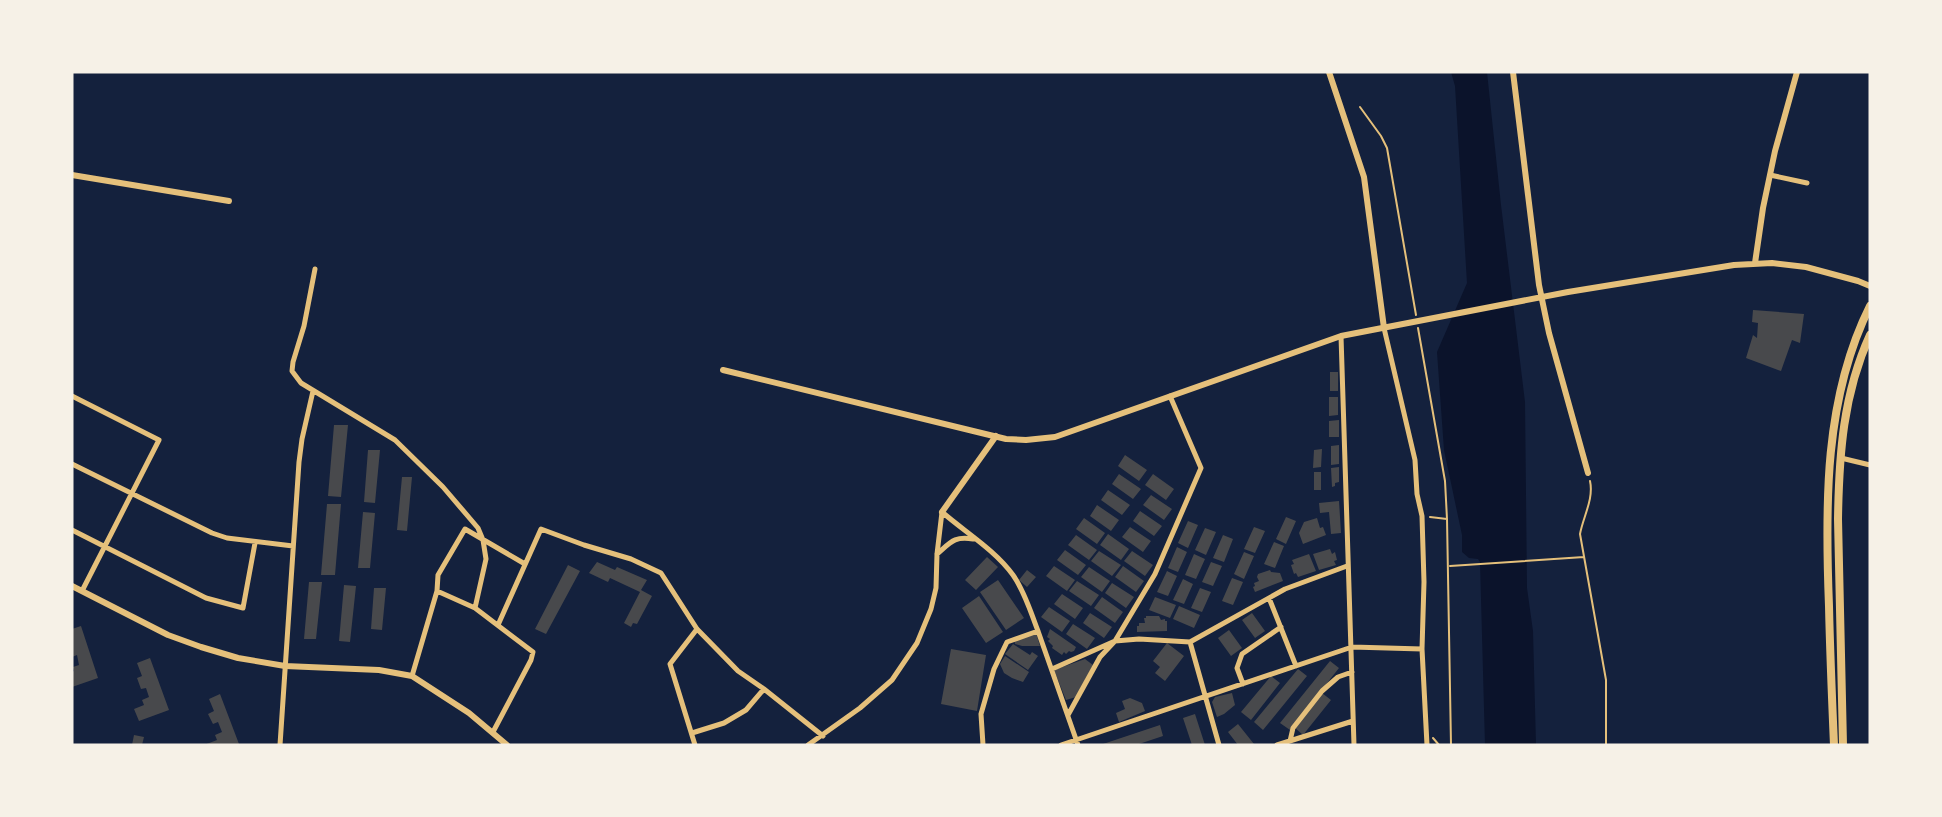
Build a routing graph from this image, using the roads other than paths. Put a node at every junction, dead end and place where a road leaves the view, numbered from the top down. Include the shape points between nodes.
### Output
1 (1329, 72) edge
2 (1513, 72) edge
3 (1797, 72) edge
4 (72, 175) edge
5 (1770, 175) junction
6 (1807, 183) dead end
7 (229, 201) dead end
8 (1755, 263) junction
9 (315, 269) dead end
10 (1870, 286) edge
11 (1870, 306) edge
12 (1384, 328) junction
13 (1341, 335) junction
14 (1870, 335) edge
15 (723, 370) dead end
16 (313, 391) junction
17 (72, 396) edge
18 (1170, 396) junction
19 (996, 436) junction
20 (1841, 458) junction
21 (72, 464) edge
22 (1870, 465) edge
23 (1588, 474) dead end
24 (132, 494) junction
25 (942, 512) junction
26 (72, 530) edge
27 (974, 539) junction
28 (483, 540) junction
29 (255, 542) junction
30 (293, 546) junction
31 (104, 547) junction
32 (937, 554) junction
33 (525, 564) junction
34 (1347, 566) junction
35 (72, 586) edge
36 (438, 591) junction
37 (82, 592) junction
38 (1269, 598) junction
39 (475, 608) junction
40 (498, 625) junction
41 (1281, 627) junction
42 (697, 629) junction
43 (1038, 631) junction
44 (1115, 641) junction
45 (1190, 642) junction
46 (1352, 647) junction
47 (1422, 649) junction
48 (285, 666) junction
49 (1297, 666) junction
50 (1052, 669) junction
51 (1352, 672) junction
52 (412, 676) junction
53 (1243, 684) junction
54 (764, 688) junction
55 (1204, 698) junction
56 (1068, 715) junction
57 (1353, 721) junction
58 (493, 732) junction
59 (692, 733) junction
60 (823, 736) junction
61 (1290, 741) junction
62 (1078, 743) edge
63 (280, 745) edge
64 (507, 745) edge
65 (695, 745) edge
66 (808, 745) edge
67 (984, 745) edge
68 (1061, 745) edge
69 (1219, 745) edge
70 (1278, 745) edge
71 (1354, 745) edge
72 (1427, 745) edge
73 (1834, 745) edge
74 (1843, 745) edge

1 - 12 street via 1364,177
2 - 23 street via 1539,285
3 - 5 street
4 - 7 street
5 - 6 street
5 - 8 street
8 - 10 street via 1806,267
8 - 12 street via 1567,292
9 - 16 street via 292,372
11 - 73 main road via 1843,378 1828,480
12 - 13 street
12 - 47 street via 1415,460 1422,516
13 - 18 street
13 - 34 street
14 - 20 main road via 1848,400
15 - 19 street
16 - 28 street via 396,440 443,487
16 - 30 street via 302,439
17 - 24 street via 159,440
18 - 19 street via 1055,437
18 - 44 street via 1201,468 1155,574
19 - 25 street
20 - 22 street
20 - 74 main road
21 - 24 street
24 - 29 street via 212,533
24 - 31 street
25 - 27 street
25 - 32 street
26 - 31 street
27 - 32 street via 961,537
27 - 43 street via 1013,576
28 - 33 street
28 - 36 street via 465,529 438,575
28 - 39 street via 486,559
29 - 30 street
29 - 31 street via 243,608 206,598
30 - 48 street
31 - 37 street
32 - 60 street via 936,588 917,643 892,680
33 - 40 street
33 - 42 street via 541,529 631,559 662,573
34 - 38 street
34 - 46 street
35 - 37 street
36 - 39 street
36 - 52 street
37 - 48 street via 168,635 237,658
38 - 41 street
38 - 45 street
39 - 40 street
40 - 58 street via 533,652
41 - 49 street
41 - 53 street via 1242,654 1237,668
42 - 54 street via 738,671
42 - 59 street via 670,664
43 - 50 street
43 - 67 street via 1007,642 993,669 981,713
44 - 45 street
44 - 50 street
44 - 56 street via 1100,657
45 - 55 street
46 - 47 street
46 - 49 street
46 - 51 street
47 - 72 street
48 - 52 street
48 - 63 street
49 - 53 street
50 - 56 street
51 - 57 street
51 - 61 street via 1322,691 1293,728
52 - 58 street
53 - 55 street
54 - 59 street via 735,717
54 - 60 street
55 - 62 street
55 - 69 street
56 - 62 street
57 - 61 street
57 - 71 street
58 - 64 street
59 - 65 street
60 - 66 street
61 - 70 street
62 - 68 street

